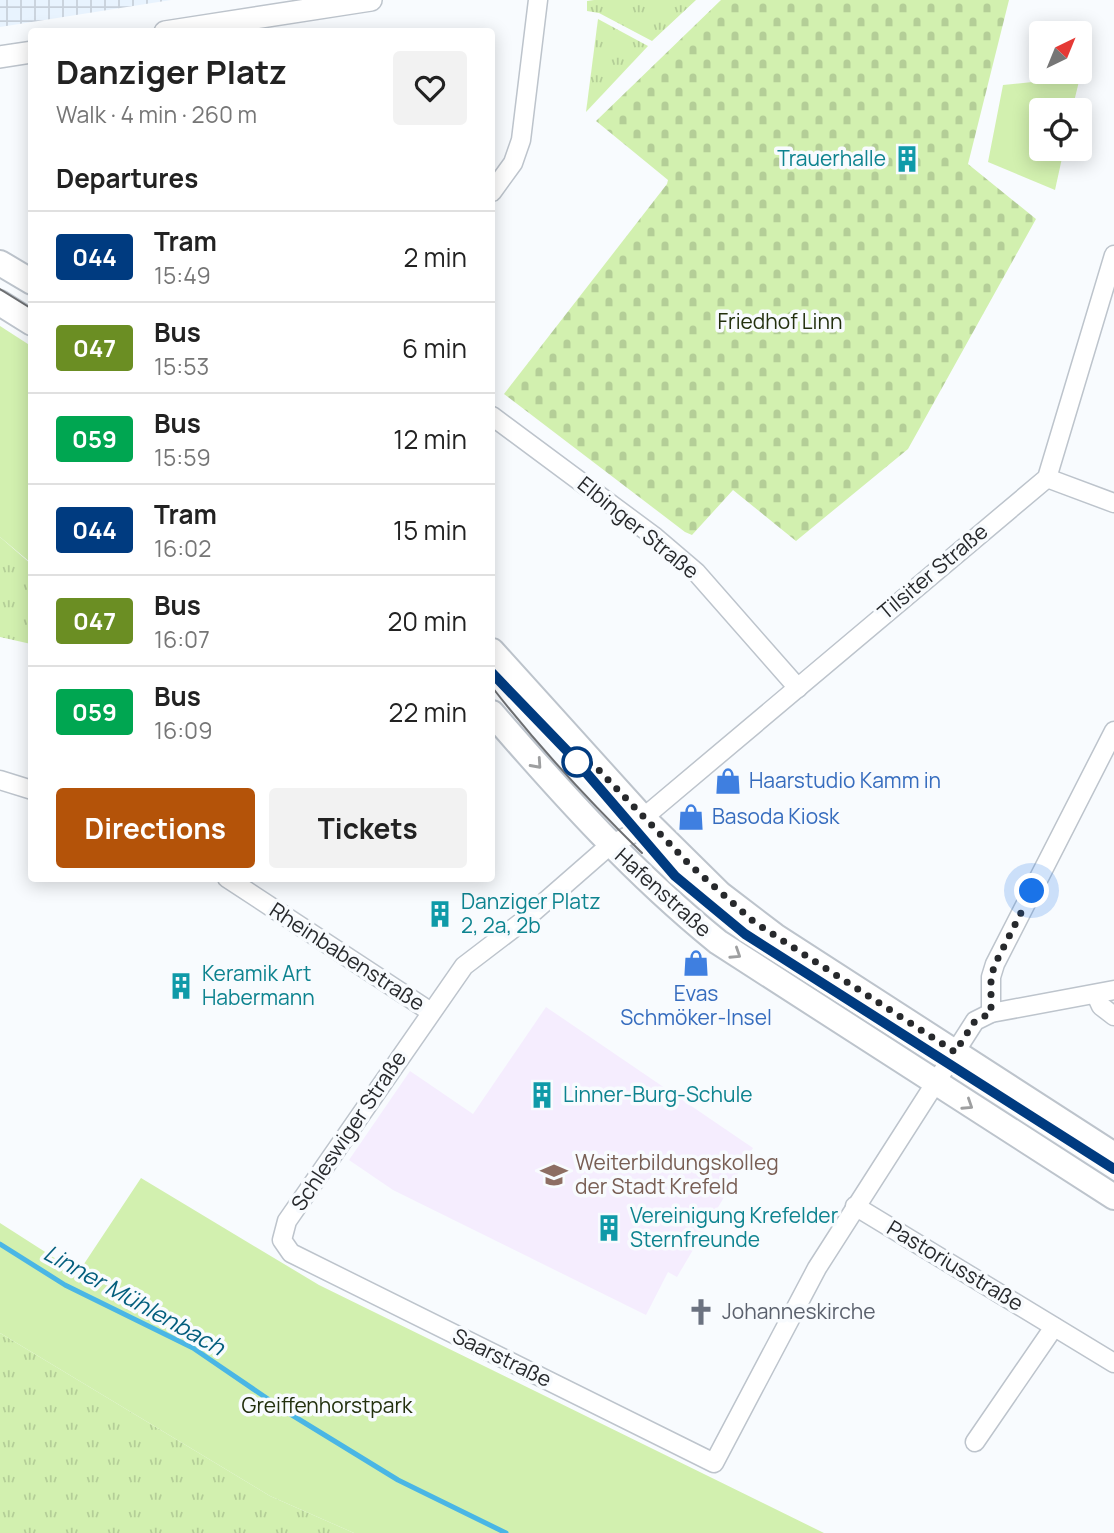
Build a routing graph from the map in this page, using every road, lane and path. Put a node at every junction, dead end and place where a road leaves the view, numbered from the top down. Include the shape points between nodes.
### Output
1 (371, 0) edge
2 (538, 0) edge
3 (190, 28) edge
4 (28, 53) edge
5 (0, 57) edge
6 (495, 188) edge
7 (1114, 255) edge
8 (0, 262) edge
9 (28, 280) edge
10 (0, 303) edge
11 (28, 320) edge
12 (495, 418) edge
13 (1047, 478) junction
14 (1114, 503) edge
15 (495, 654) edge
16 (797, 688) junction
17 (495, 716) edge
18 (1114, 731) edge
19 (0, 779) edge
20 (28, 789) edge
21 (643, 818) junction
22 (610, 845) junction
23 (233, 882) edge
24 (1114, 990) edge
25 (1096, 995) junction
26 (430, 1012) junction
27 (991, 1013) junction
28 (1114, 1016) edge
29 (955, 1052) junction
30 (934, 1084) junction
31 (1114, 1155) edge
32 (1114, 1197) edge
33 (855, 1206) junction
34 (291, 1253) joint
35 (1054, 1327) junction
36 (1114, 1363) edge
37 (975, 1442) dead end

1 - 3 street
2 - 6 street via 521,140 513,163
4 - 5 street
7 - 13 street
8 - 9 main road
10 - 11 main road
12 - 16 street, Elbinger Straße via 696,572
13 - 14 street
13 - 16 street, Tilsiter Straße
15 - 21 main road, Hafenstraße
16 - 21 street, Tilsiter Straße
17 -> 22 main road, Hafenstraße
18 - 27 street via 995,964
19 - 20 street
21 - 22 street, Tilsiter Straße via 628,822
21 - 29 main road, Hafenstraße via 754,922
22 - 26 street, Schleswiger Straße via 523,921 472,957
22 -> 30 main road, Hafenstraße via 718,942
23 - 26 street, Rheinbabenstraße
24 - 25 street
25 - 27 street
25 - 28 street
26 - 34 street, Schleswiger Straße via 287,1221 282,1240
27 - 29 street via 975,1021
29 - 30 street
29 - 31 main road, Hafenstraße
30 -> 32 main road, Hafenstraße
30 - 33 street
33 - 34 street, Saarstraße via 714,1463
33 - 35 street, Pastoriusstraße
35 - 36 street, Pastoriusstraße
35 - 37 street

